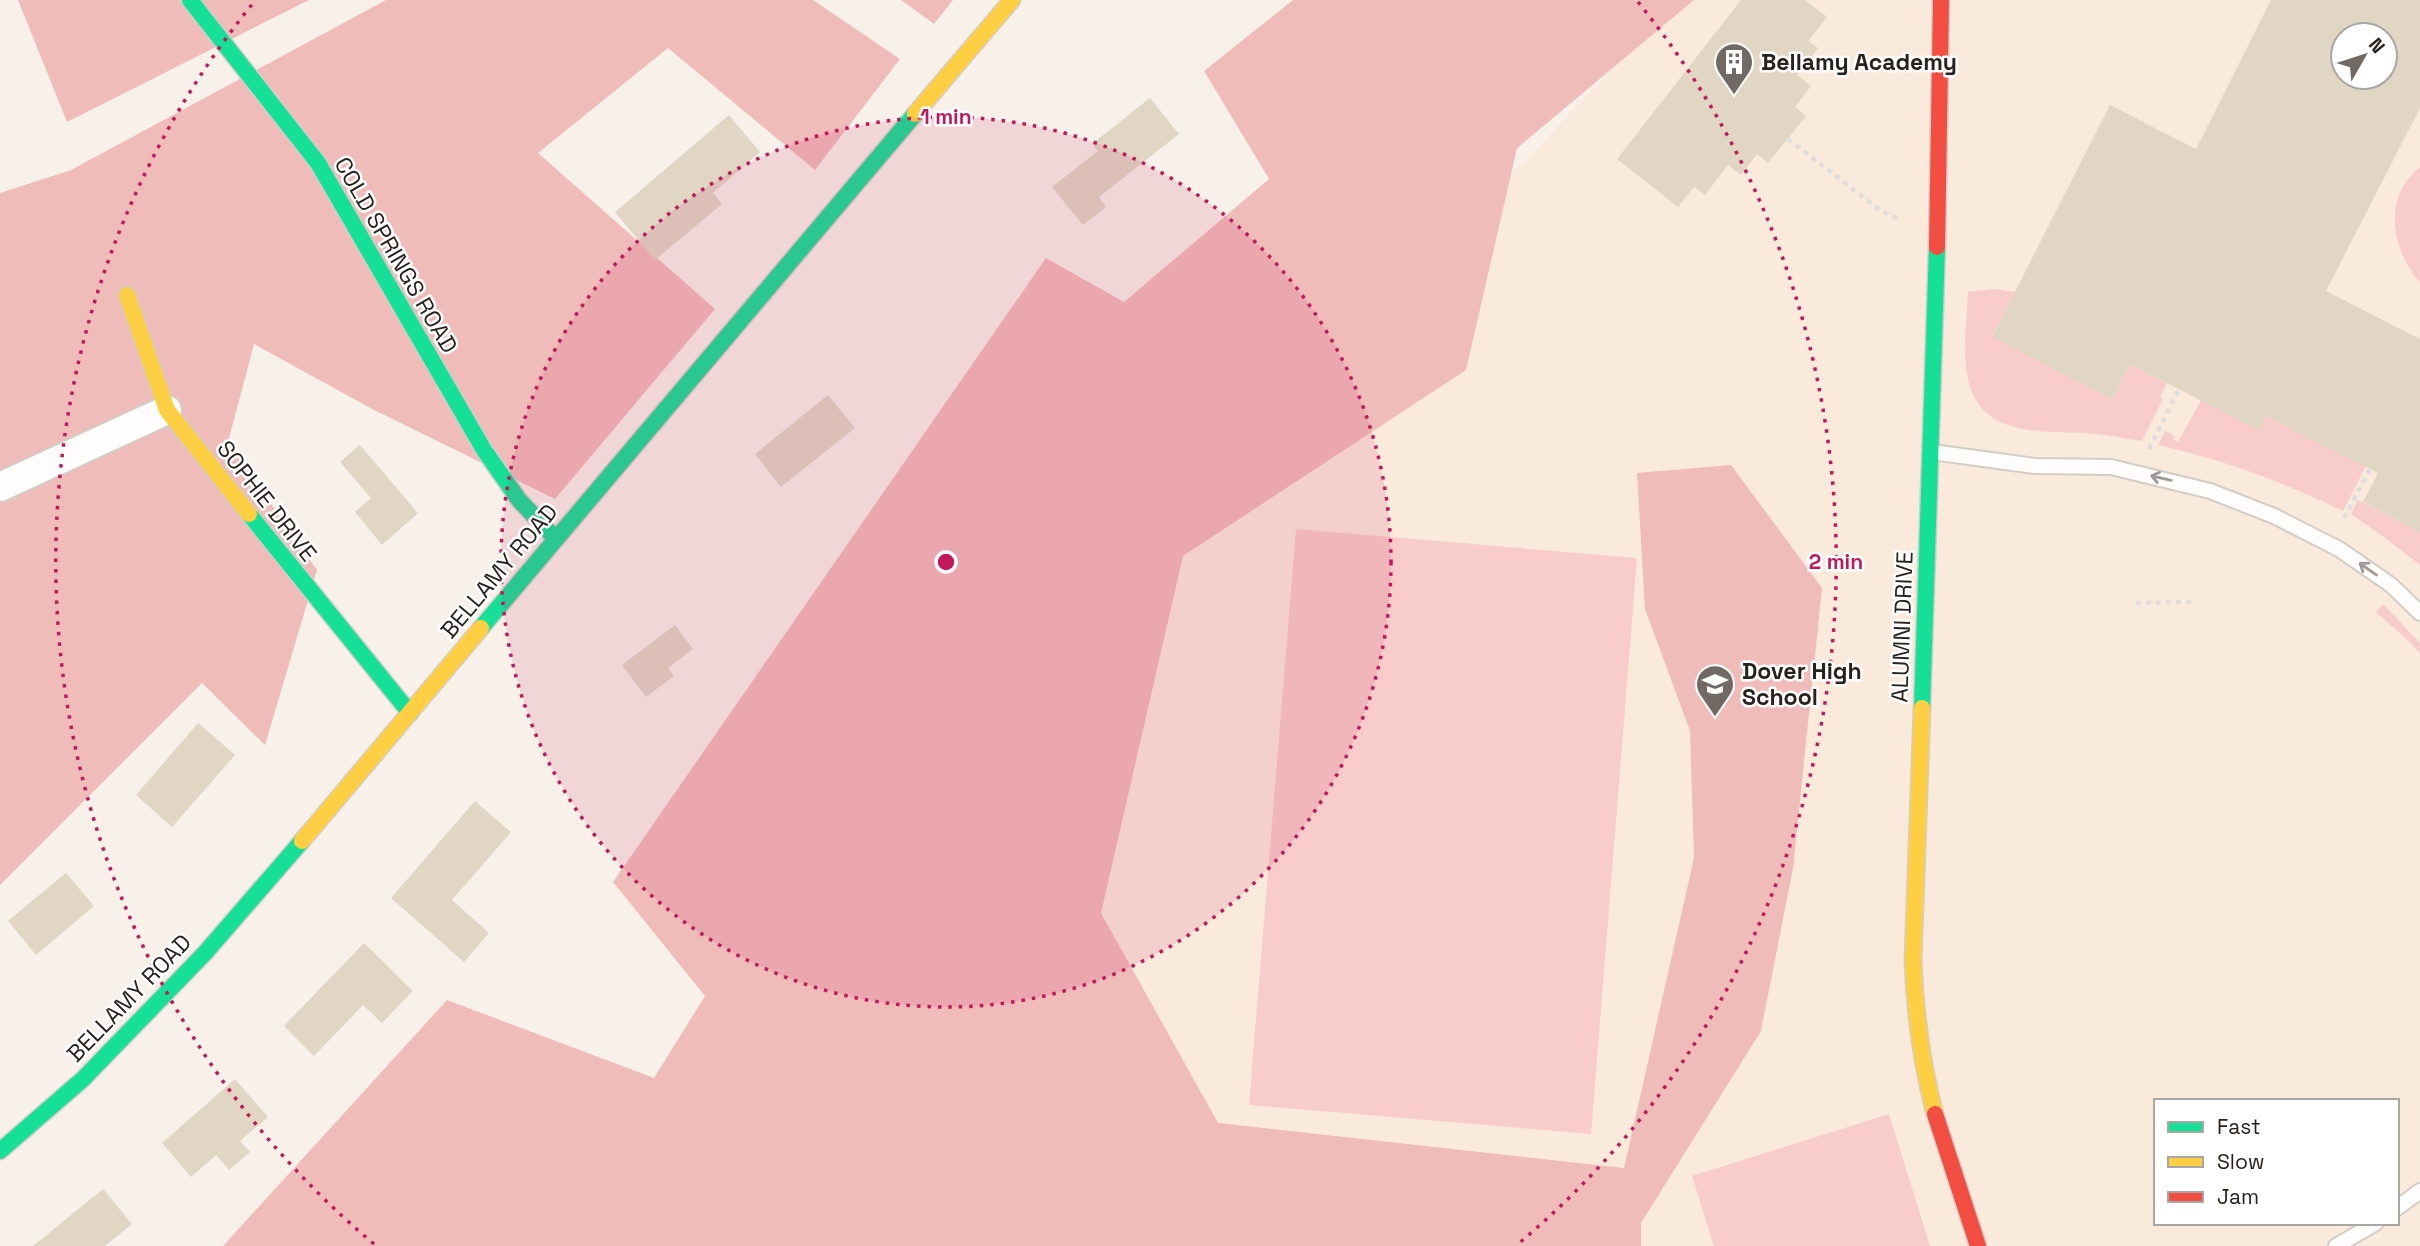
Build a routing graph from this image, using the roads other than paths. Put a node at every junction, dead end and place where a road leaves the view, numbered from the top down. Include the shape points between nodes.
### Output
1 (190, 0) edge
2 (1012, 0) edge
3 (1941, 0) edge
4 (127, 295) dead end
5 (167, 410) junction
6 (1931, 452) junction
7 (0, 487) edge
8 (555, 538) junction
9 (2420, 613) edge
10 (410, 713) junction
11 (0, 1151) edge
12 (2420, 1191) edge
13 (2399, 1207) edge
14 (2373, 1225) edge
15 (1978, 1246) edge
16 (2336, 1246) edge

1 - 8 street, COLD SPRINGS ROAD via 318,163 484,450 519,500
2 - 8 street, BELLAMY ROAD
3 - 6 street, ALUMNI DRIVE
4 - 5 street, SOPHIE DRIVE
5 - 7 street
5 - 10 street, SOPHIE DRIVE
9 -> 6 lane via 2391,585 2339,548 2210,491 2111,467 2035,466
6 - 15 street, ALUMNI DRIVE via 1914,999 1931,1104
8 - 10 street, BELLAMY ROAD
10 - 11 street, BELLAMY ROAD via 205,953 83,1079
12 - 13 lane
14 - 16 lane

